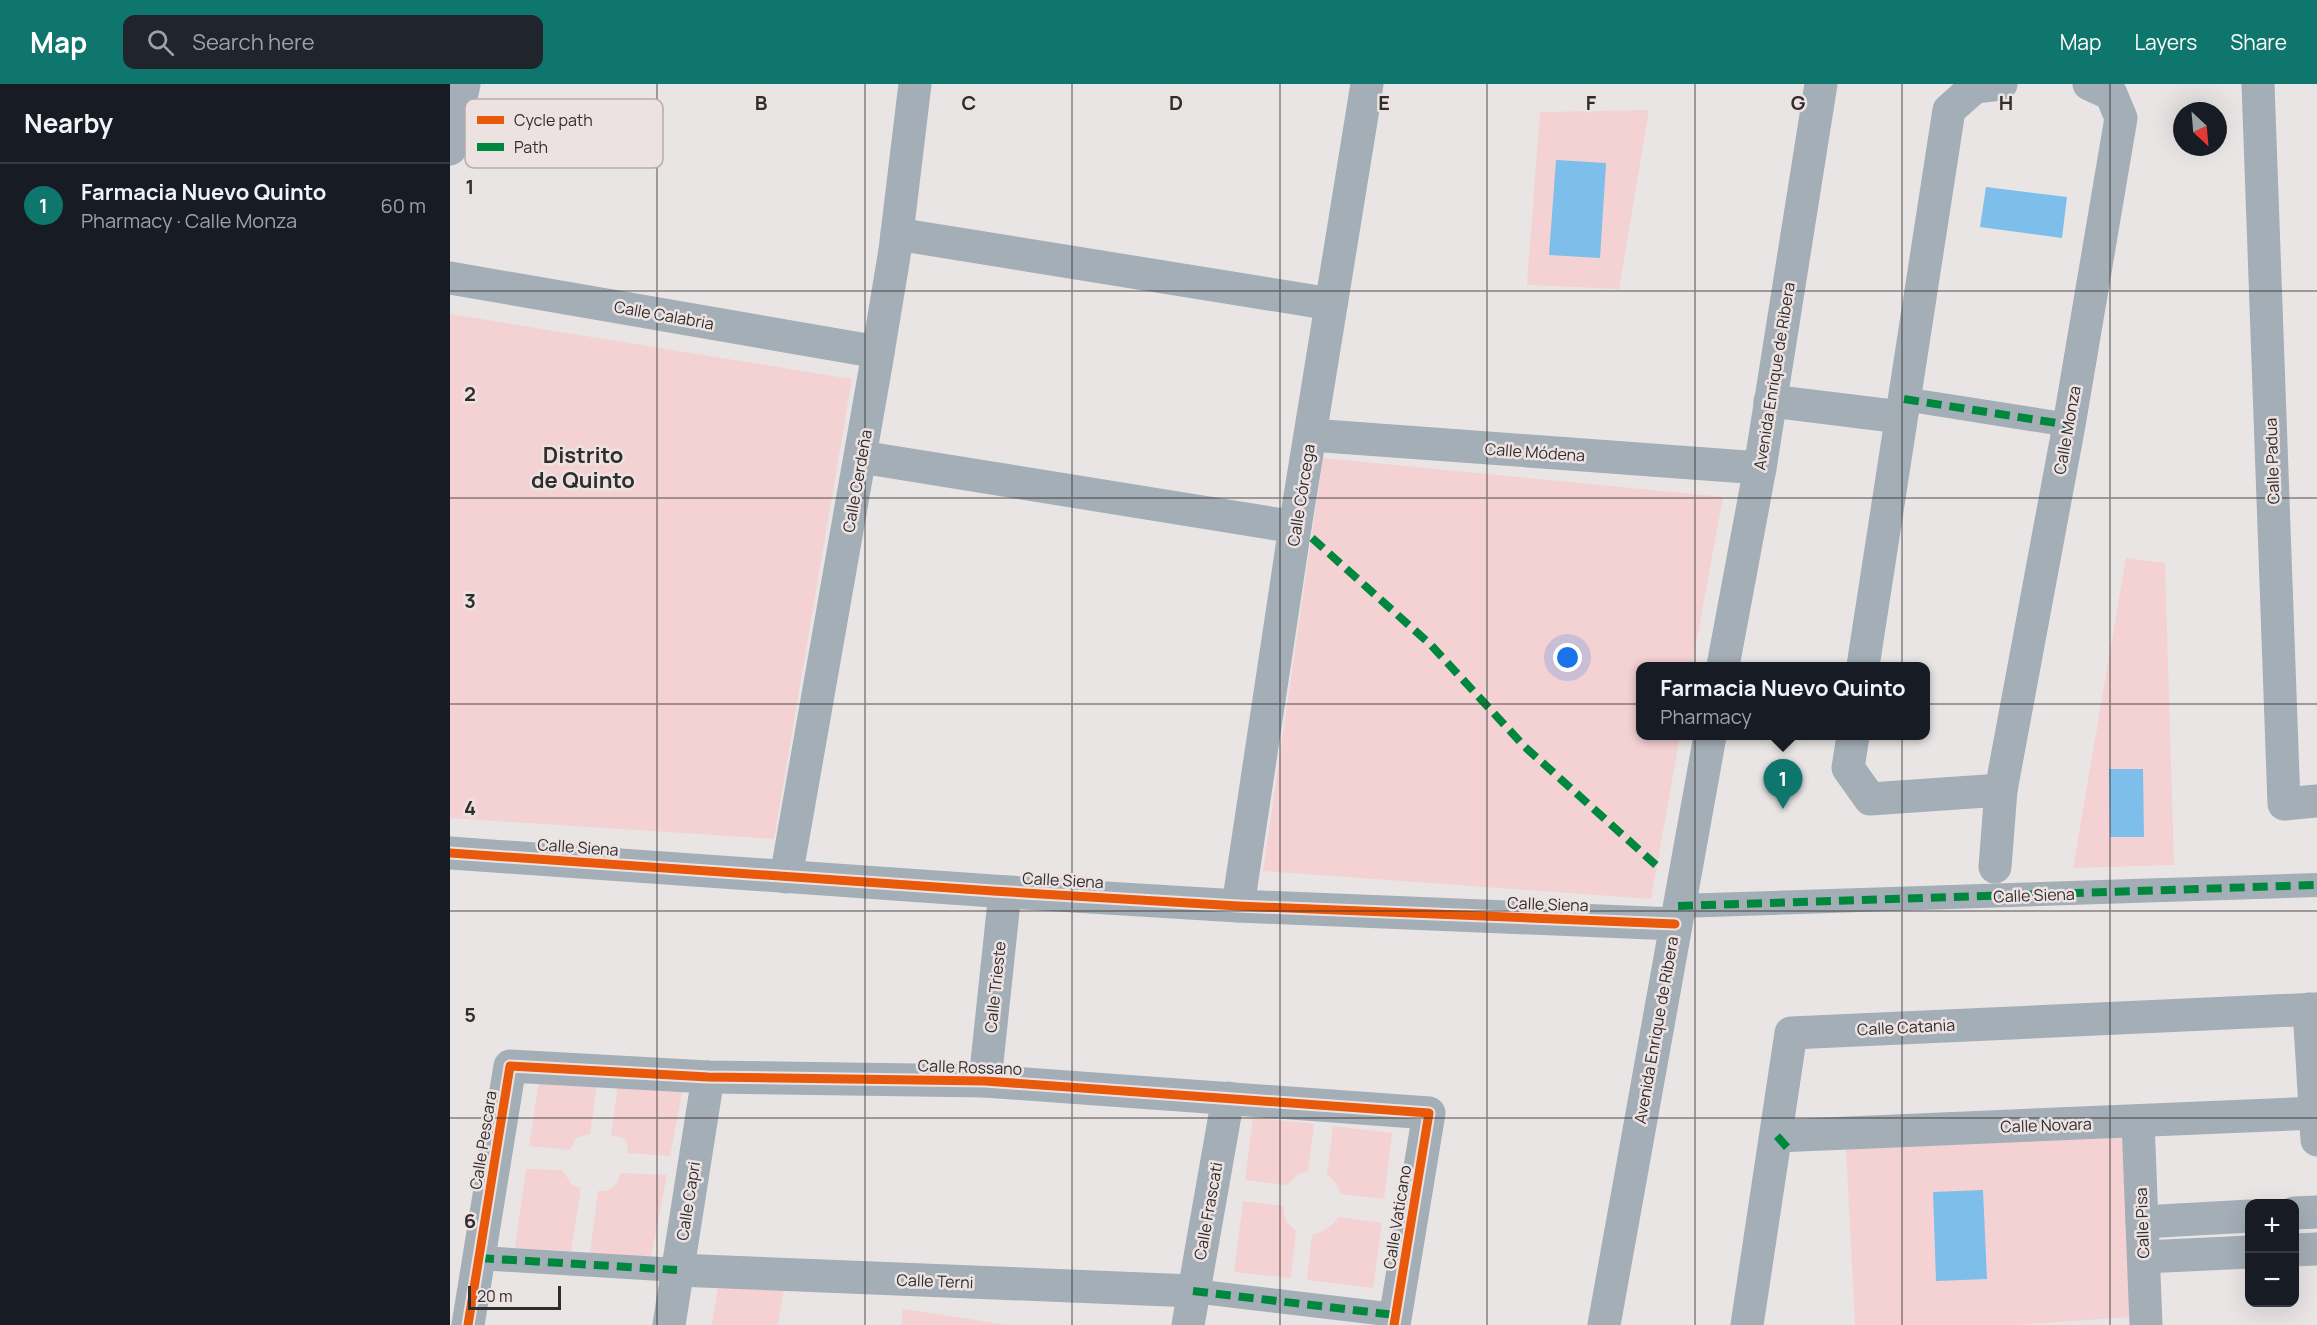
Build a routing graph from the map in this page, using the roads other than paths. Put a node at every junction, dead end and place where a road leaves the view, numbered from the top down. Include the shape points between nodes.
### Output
1 (464, 84) edge
2 (915, 84) edge
3 (1366, 84) edge
4 (1821, 84) edge
5 (2001, 84) edge
6 (2089, 84) edge
7 (2258, 84) edge
8 (450, 149) edge
9 (897, 234) junction
10 (450, 278) edge
11 (1331, 304) junction
12 (878, 352) junction
13 (1770, 401) junction
14 (1902, 408) junction
15 (2069, 425) junction
16 (1311, 435) junction
17 (861, 457) junction
18 (1760, 468) junction
19 (1295, 527) junction
20 (1724, 662) edge
21 (1864, 662) edge
22 (1709, 740) edge
23 (1852, 740) edge
24 (2001, 790) junction
25 (2317, 801) edge
26 (450, 853) edge
27 (1995, 867) dead end
28 (786, 877) junction
29 (2317, 885) edge
30 (1005, 892) junction
31 (1238, 906) junction
32 (1677, 915) junction
33 (2313, 1009) edge
34 (510, 1066) joint
35 (708, 1077) junction
36 (985, 1081) junction
37 (1228, 1098) junction
38 (1429, 1113) joint
39 (2138, 1121) junction
40 (2316, 1126) edge
41 (1784, 1145) junction
42 (2317, 1212) edge
43 (2299, 1213) edge
44 (2245, 1216) edge
45 (2142, 1221) junction
46 (2317, 1249) edge
47 (2299, 1250) edge
48 (2245, 1252) edge
49 (2144, 1257) junction
50 (479, 1258) junction
51 (677, 1270) junction
52 (1194, 1291) junction
53 (1395, 1320) edge
54 (468, 1325) edge
55 (669, 1325) edge
56 (1188, 1325) edge
57 (1604, 1325) edge
58 (1747, 1325) edge
59 (2146, 1325) edge

1 - 8 street
2 - 9 street, Calle Cerdeña
3 - 11 street, Calle Córcega
4 - 13 street, Avenida Enrique de Ribera
5 - 14 street via 1975,87 1949,110
6 - 15 street, Calle Monza via 2111,94 2121,118
7 - 25 street, Calle Padua via 2284,804
9 - 11 street
9 - 12 street, Calle Cerdeña
10 - 12 street, Calle Calabria
11 - 16 street, Calle Córcega
12 - 17 street, Calle Cerdeña
13 - 14 street
13 - 18 street, Avenida Enrique de Ribera
14 - 15 street
14 - 21 street
15 - 24 street, Calle Monza
16 - 18 street, Calle Módena
16 - 19 street, Calle Córcega
17 - 19 street
17 - 28 street, Calle Cerdeña
18 - 20 street, Avenida Enrique de Ribera
19 - 31 street, Calle Córcega
22 - 32 street, Avenida Enrique de Ribera
23 - 24 street via 1848,768 1870,799
24 - 27 street, Calle Monza
26 - 28 street, Calle Siena
28 - 30 street, Calle Siena
29 - 32 street, Calle Siena
30 - 31 street, Calle Siena
30 - 36 street, Calle Trieste
31 - 32 street, Calle Siena
32 - 57 street, Avenida Enrique de Ribera
33 - 40 street
33 - 41 street, Calle Catania via 1791,1033
34 - 35 street, Calle Rossano
34 - 50 street, Calle Pescara
35 - 36 street, Calle Rossano
35 - 51 street, Calle Capri
36 - 37 street, Calle Rossano
37 - 38 street, Calle Rossano
37 - 52 street, Calle Frascati
38 - 53 street, Calle Vaticano
39 - 40 street, Calle Novara
39 - 41 street, Calle Novara
39 - 45 street, Calle Pisa
41 - 58 street, Calle Catania
42 - 43 street
44 - 45 street
45 - 49 street, Calle Pisa
46 - 47 street
48 - 49 street
49 - 59 street, Calle Pisa
50 - 51 street
50 - 54 street, Calle Pescara
51 - 52 street, Calle Terni
51 - 55 street, Calle Capri
52 - 53 street
52 - 56 street, Calle Frascati

